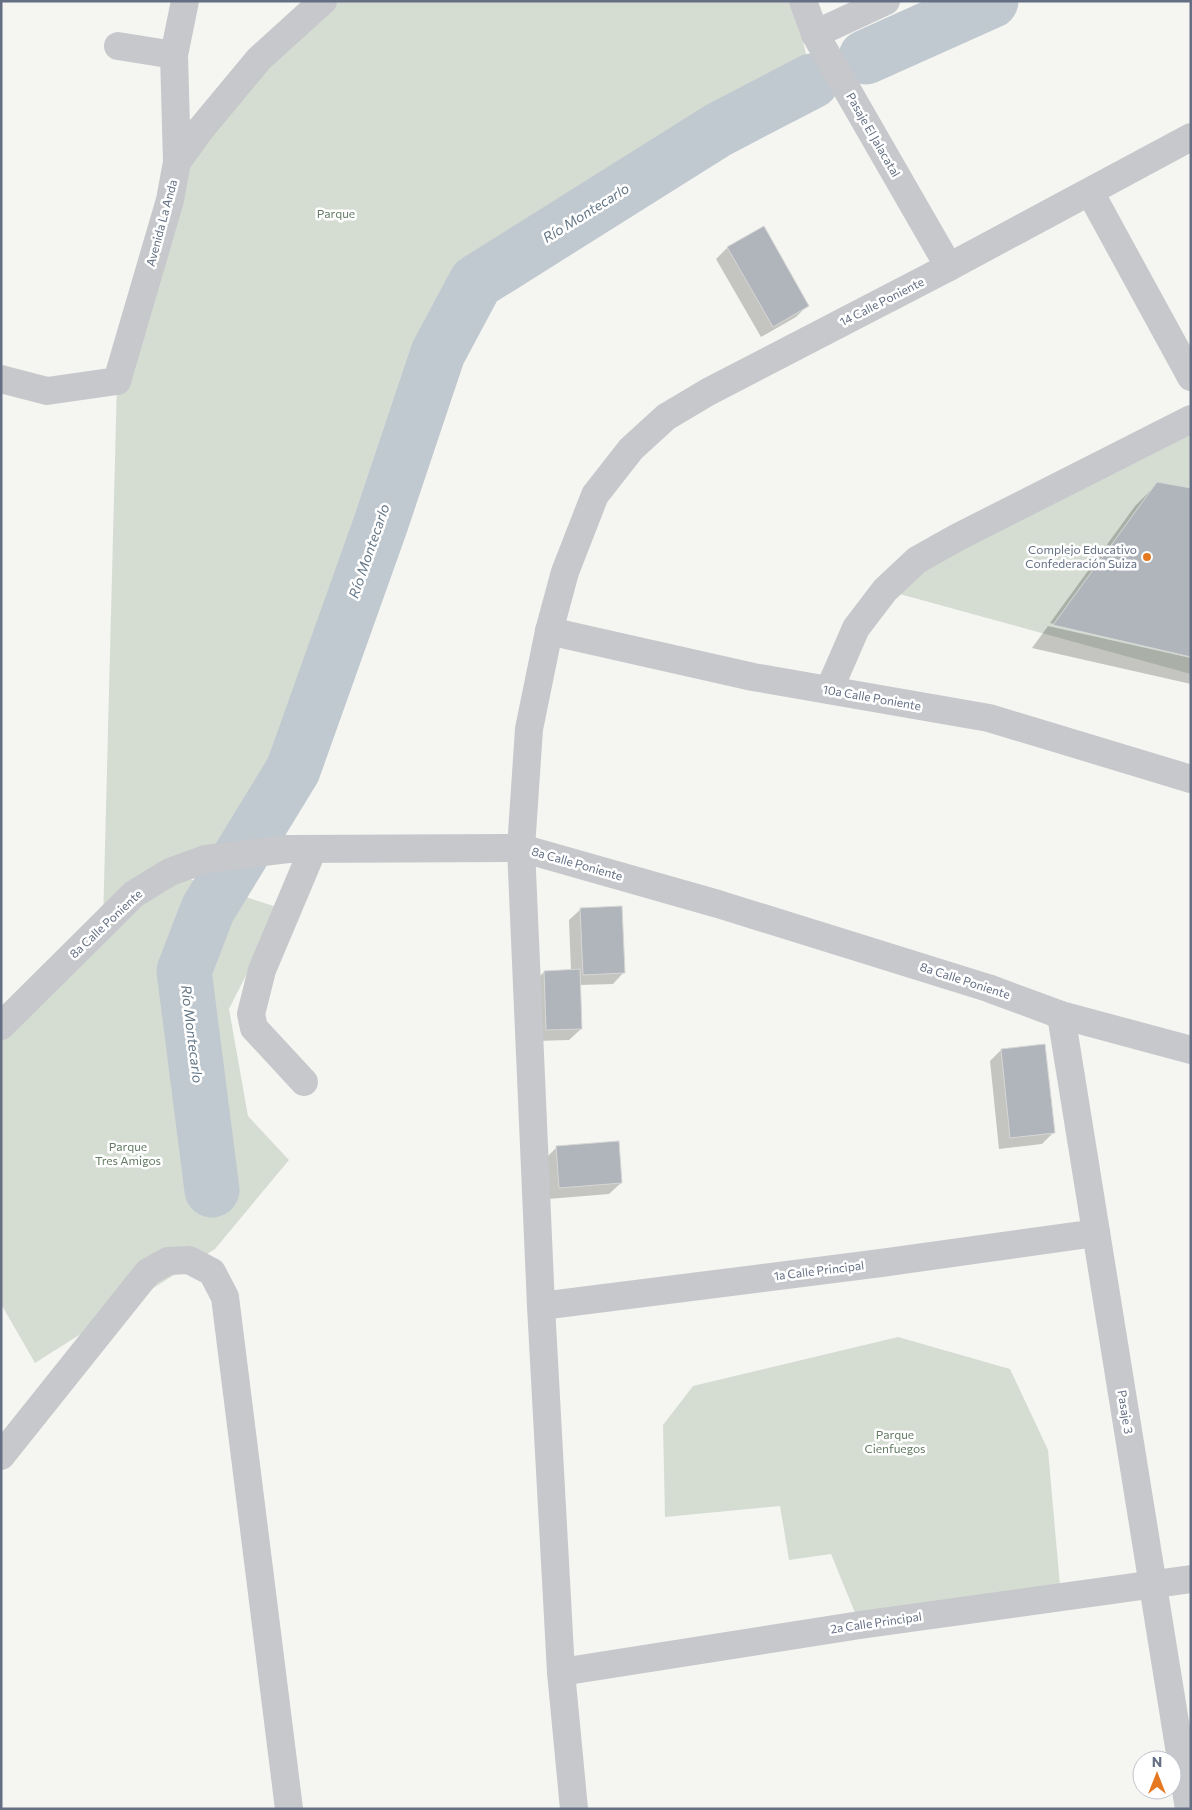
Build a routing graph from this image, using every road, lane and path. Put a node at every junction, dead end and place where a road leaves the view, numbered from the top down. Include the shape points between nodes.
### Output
1 (184, 1) edge
2 (323, 1) edge
3 (803, 1) edge
4 (886, 1) edge
5 (815, 34) junction
6 (118, 46) dead end
7 (174, 55) junction
8 (1191, 137) edge
9 (177, 162) junction
10 (1090, 192) junction
11 (949, 267) junction
12 (1191, 377) edge
13 (1, 379) edge
14 (1191, 419) edge
15 (549, 631) junction
16 (829, 690) junction
17 (1191, 779) edge
18 (521, 848) junction
19 (300, 849) junction
20 (1061, 1014) junction
21 (1, 1026) edge
22 (1191, 1050) edge
23 (304, 1082) dead end
24 (1096, 1233) junction
25 (541, 1306) junction
26 (1, 1456) edge
27 (1191, 1579) edge
28 (1153, 1584) junction
29 (561, 1672) junction
30 (288, 1809) edge
31 (574, 1809) edge
32 (1189, 1809) edge

1 - 7 street
2 - 9 street, Avenida La Anda via 259,59
3 - 5 street, Pasaje El Jalacatal
4 - 5 street
5 - 11 street, Pasaje El Jalacatal
6 - 7 street
7 - 9 street
8 - 10 street, 14 Calle Poniente
9 - 13 street, Avenida La Anda via 170,200 117,381 47,391
10 - 11 street, 14 Calle Poniente
10 - 12 street
11 - 15 street, 14 Calle Poniente via 666,417 631,449 595,495 565,572
14 - 16 street via 917,560 885,590 856,628
15 - 16 street, 10a Calle Poniente via 753,677
15 - 18 street, 14 Calle Poniente via 529,729
16 - 17 street, 10a Calle Poniente via 989,718
18 - 19 street, 8a Calle Poniente
18 - 20 street, 8a Calle Poniente via 718,904
18 - 25 street, 14 Calle Poniente
19 - 21 street, 8a Calle Poniente via 206,859 170,872 134,894
19 - 23 street via 251,1014 254,1028
20 - 22 street, 8a Calle Poniente
20 - 24 street, Pasaje 3
24 - 25 street, 1a Calle Principal
24 - 28 street, Pasaje 3
25 - 29 street, 14 Calle Poniente
26 - 30 street via 148,1272 168,1261 189,1260 212,1272 225,1297
27 - 28 street, 2a Calle Principal
28 - 29 street, 2a Calle Principal via 850,1626
28 - 32 street, Pasaje 3
29 - 31 street, 14 Calle Poniente

